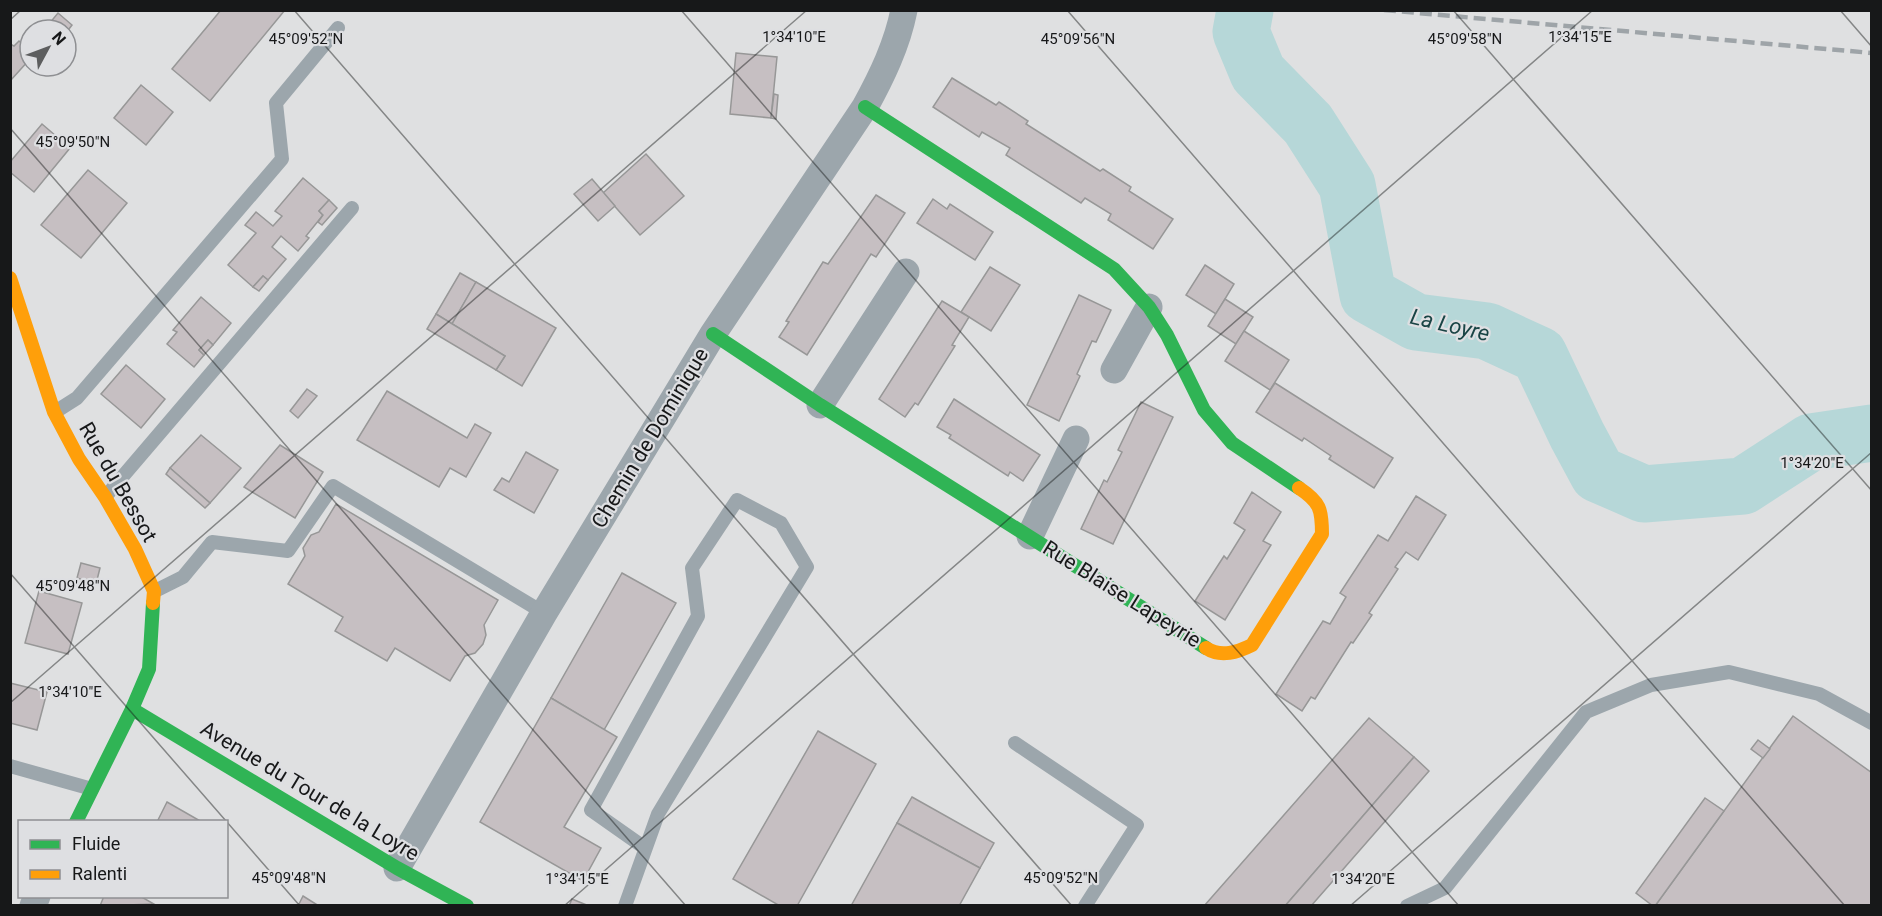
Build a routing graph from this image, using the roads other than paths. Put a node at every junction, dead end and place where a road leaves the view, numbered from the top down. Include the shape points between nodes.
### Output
1 (904, 10) edge
2 (339, 28) dead end
3 (865, 107) junction
4 (352, 208) dead end
5 (906, 272) dead end
6 (10, 278) edge
7 (1149, 308) junction
8 (713, 334) junction
9 (1114, 370) dead end
10 (820, 405) junction
11 (54, 412) junction
12 (1076, 439) dead end
13 (105, 497) junction
14 (1030, 536) junction
15 (154, 591) junction
16 (544, 613) junction
17 (132, 709) junction
18 (1872, 723) edge
19 (1015, 743) dead end
20 (10, 766) edge
21 (93, 789) junction
22 (77, 820) edge
23 (645, 848) junction
24 (396, 868) junction
25 (467, 906) edge
26 (625, 906) edge
27 (1085, 906) edge
28 (1407, 906) edge

1 - 3 street, Chemin de Dominique via 885,71
2 - 11 lane via 276,103 282,159 77,398
3 - 7 street, Rue Blaise Lapeyrie via 1114,269
3 - 8 street, Chemin de Dominique
4 - 13 lane
5 - 10 street
6 - 11 street, Rue du Bessot
7 - 9 street
7 - 14 street, Rue Blaise Lapeyrie via 1167,335 1204,410 1232,443 1314,498 1322,513 1322,534 1252,645 1236,653 1212,652
8 - 10 street, Rue Blaise Lapeyrie
8 - 16 street, Chemin de Dominique
10 - 14 street, Rue Blaise Lapeyrie
11 - 13 street, Rue du Bessot
12 - 14 street, Rue Blaise Lapeyrie
13 - 15 street, Rue du Bessot
15 - 16 lane via 183,577 212,542 288,551 333,486
15 - 17 street, Rue du Bessot via 149,669
16 - 24 street, Chemin de Dominique
17 - 21 street, Rue du Bessot
17 - 24 street, Avenue du Tour de la Loyre
18 - 28 lane via 1819,694 1729,672 1651,685 1586,712 1445,888
19 - 27 lane via 1137,825
20 - 21 lane
21 - 22 street, Rue du Bessot
23 - 23 lane via 658,814 807,567 781,524 737,500 692,568 698,616 591,810
23 - 26 lane
24 - 25 street, Avenue du Tour de la Loyre

